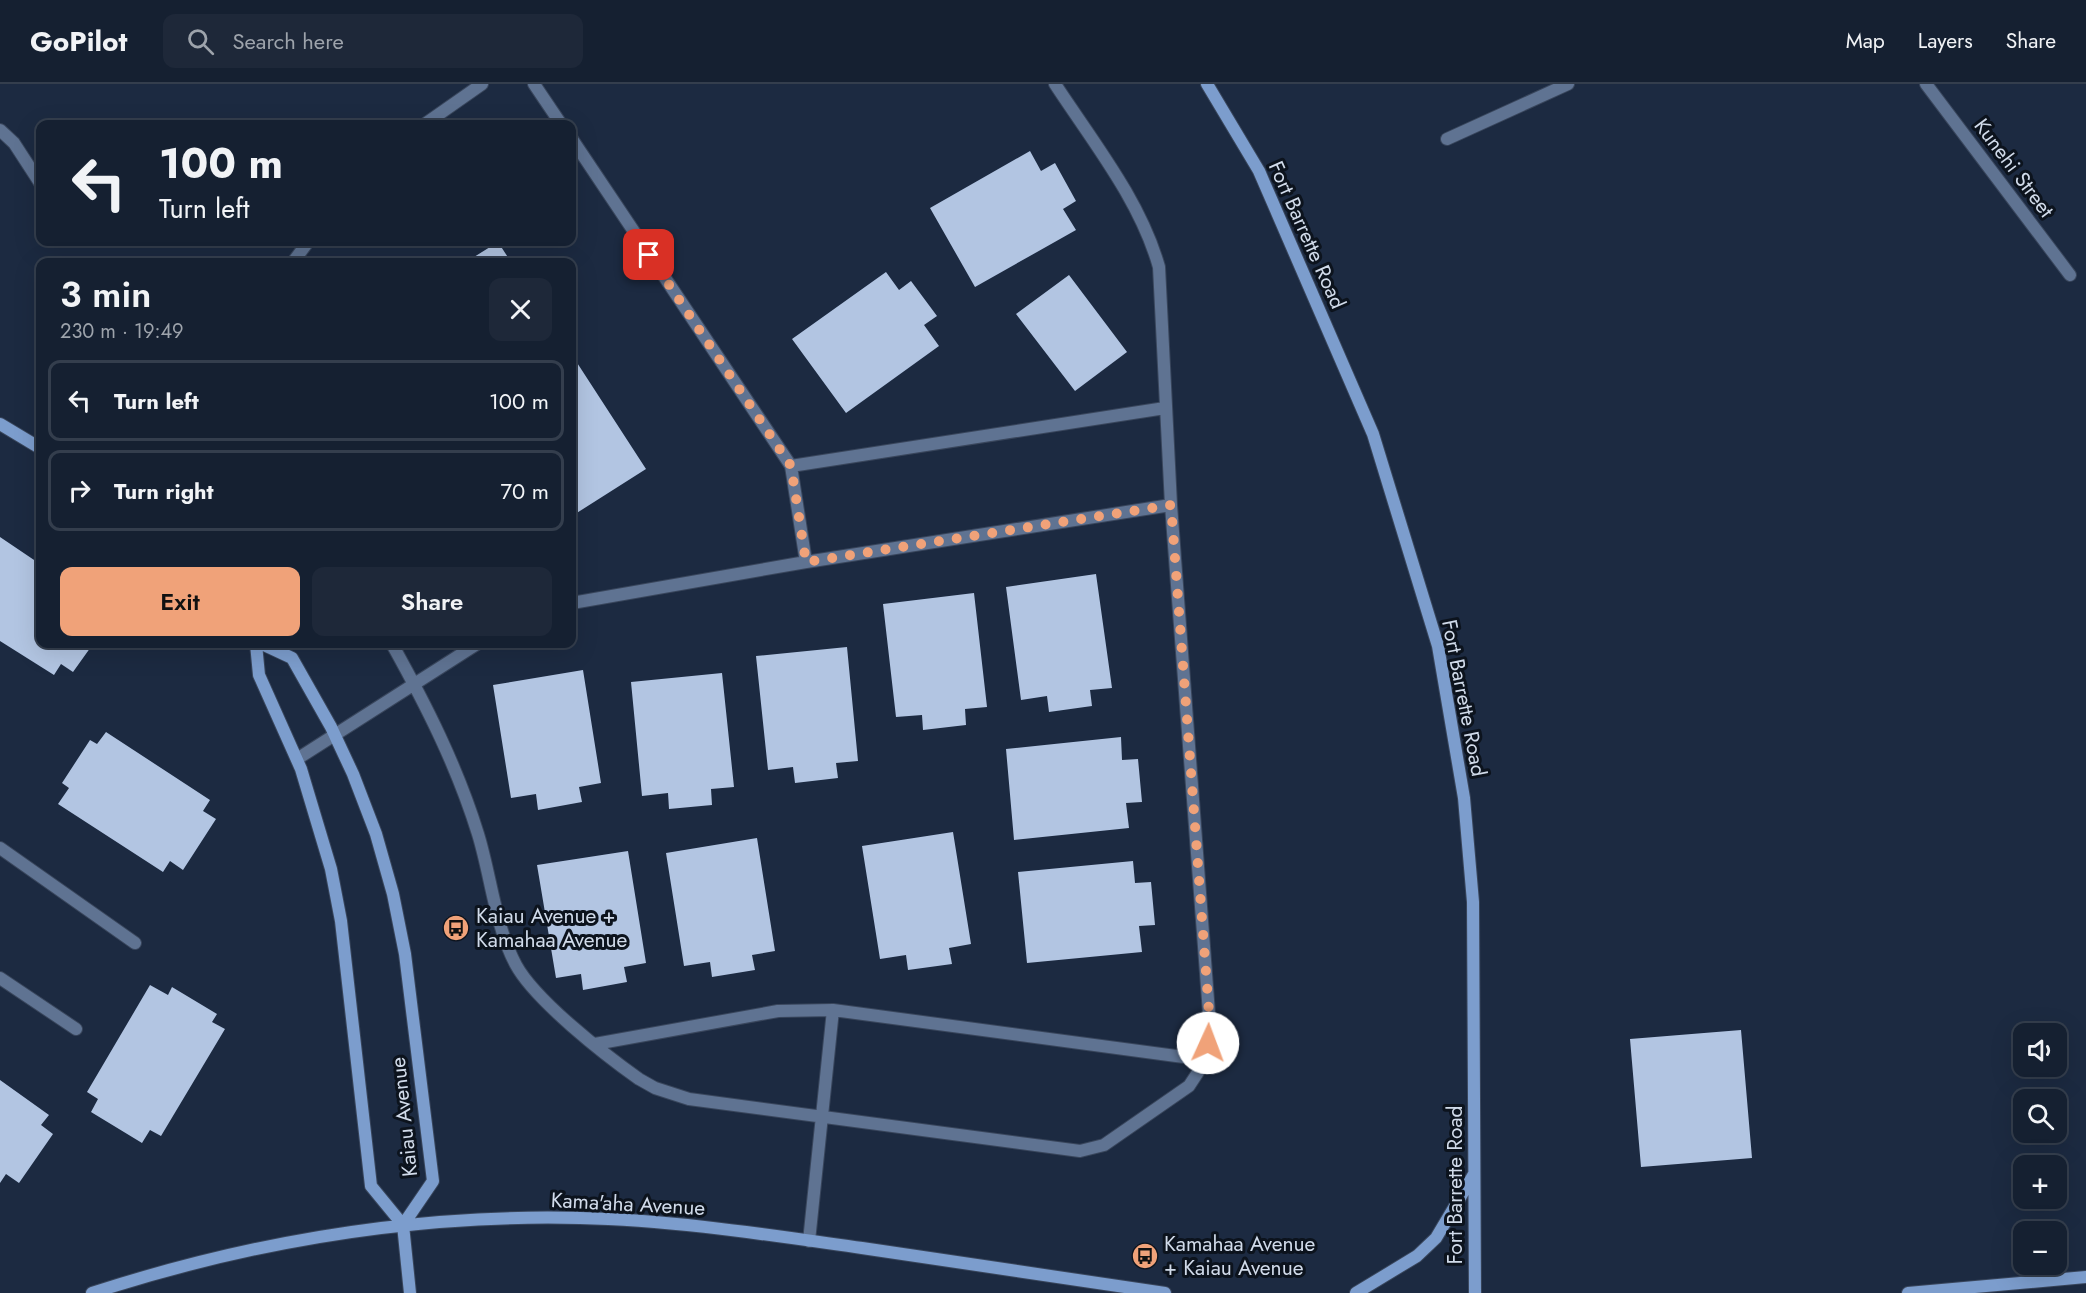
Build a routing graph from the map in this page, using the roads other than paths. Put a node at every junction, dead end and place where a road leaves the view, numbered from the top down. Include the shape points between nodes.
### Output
1 (482, 84) edge
2 (534, 84) edge
3 (1055, 84) edge
4 (1207, 84) edge
5 (1568, 84) edge
6 (1926, 84) edge
7 (431, 120) edge
8 (558, 120) edge
9 (0, 130) edge
10 (1446, 140) dead end
11 (576, 146) edge
12 (36, 177) edge
13 (2070, 275) dead end
14 (1165, 408) junction
15 (0, 424) edge
16 (36, 446) edge
17 (791, 466) junction
18 (1171, 505) junction
19 (806, 562) junction
20 (576, 602) edge
21 (256, 648) edge
22 (271, 648) edge
23 (394, 648) edge
24 (471, 648) edge
25 (415, 684) junction
26 (334, 735) junction
27 (297, 759) junction
28 (0, 848) edge
29 (135, 943) dead end
30 (0, 978) edge
31 (833, 1010) junction
32 (76, 1029) dead end
33 (595, 1044) junction
34 (1206, 1060) junction
35 (823, 1116) junction
36 (1475, 1173) junction
37 (403, 1226) junction
38 (809, 1240) junction
39 (2086, 1277) edge
40 (92, 1293) edge
41 (410, 1293) edge
42 (1165, 1293) edge
43 (1356, 1293) edge
44 (1475, 1293) edge
45 (1908, 1293) edge

1 - 7 street
2 - 8 street
3 - 14 street via 1135,207 1150,237 1159,267
4 - 36 street, Fort Barrette Road via 1259,171 1372,434 1438,646 1464,798 1473,902
5 - 10 street
6 - 13 street, Kunehi Street
9 - 12 street via 14,143
11 - 17 street
14 - 17 street
14 - 18 street
15 - 16 street
17 - 19 street
18 - 19 street
18 - 34 street via 1210,1026
19 - 20 street
21 - 27 street, Kaiau Avenue via 259,675
22 - 26 street, Kaiau Avenue via 292,658
23 - 25 street
24 - 25 street
25 - 26 street
25 - 33 street via 469,806 516,964 535,992
26 - 27 street
26 - 37 street, Kaiau Avenue via 376,834 405,954 433,1181
27 - 37 street, Kaiau Avenue via 320,827 341,921 371,1186
28 - 29 street
30 - 32 street
31 - 33 street via 768,1012
31 - 34 street
31 - 35 street
33 - 35 street via 639,1079 671,1094
34 - 35 street via 1189,1086 1104,1146 1090,1150
35 - 38 street
36 - 43 street via 1436,1238 1417,1256
36 - 44 street, Fort Barrette Road
37 - 38 street, Kama'aha Avenue via 491,1219 580,1218 669,1223
37 - 40 street, Kama'aha Avenue via 228,1254
37 - 41 street
38 - 42 street, Kama'aha Avenue
39 - 45 street

